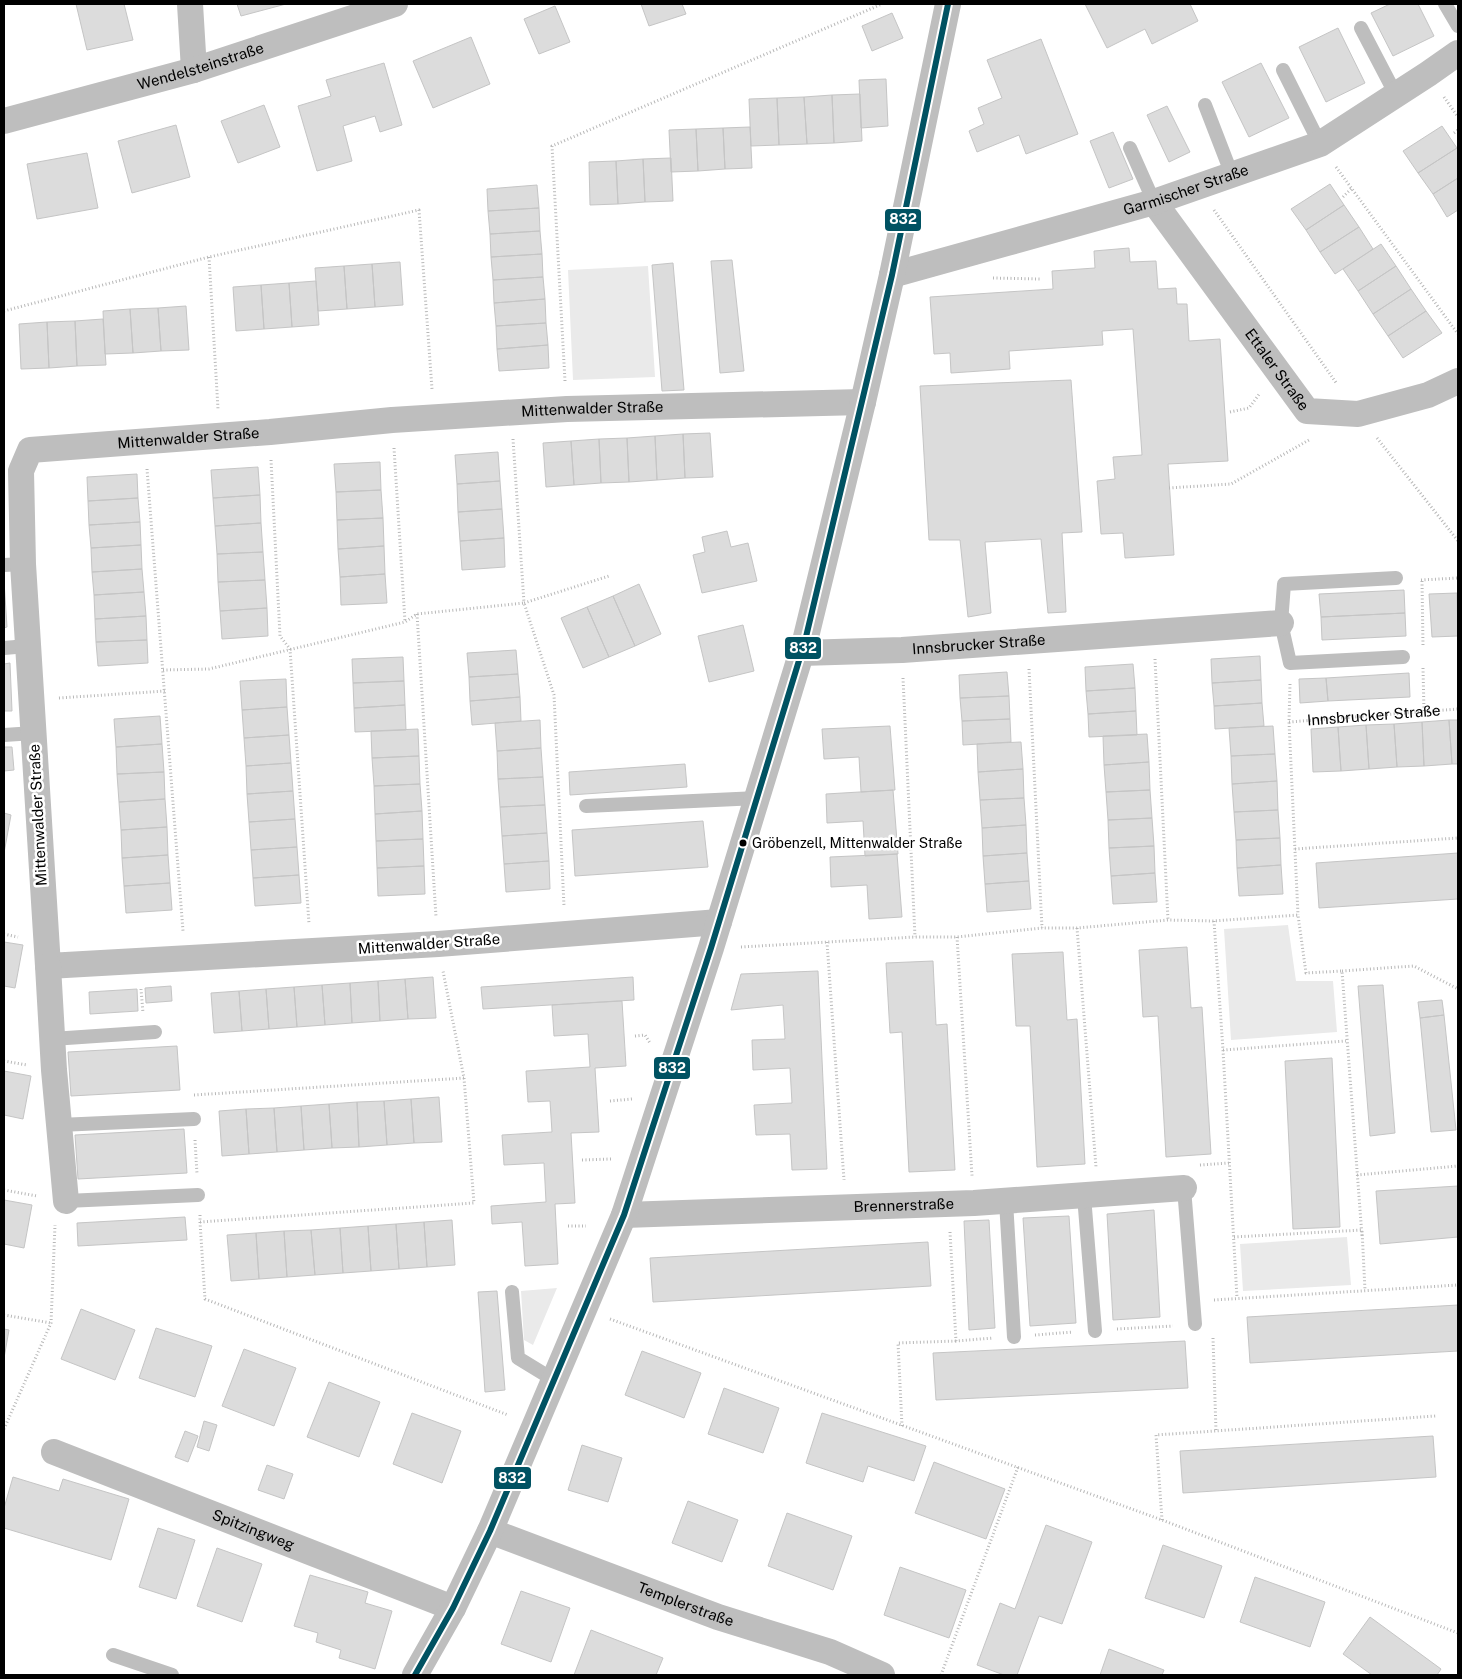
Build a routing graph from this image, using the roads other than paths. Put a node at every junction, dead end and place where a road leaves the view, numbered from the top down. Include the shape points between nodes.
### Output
1 (190, 4) edge
2 (395, 4) edge
3 (948, 4) edge
4 (1446, 4) edge
5 (1458, 26) edge
6 (1361, 28) dead end
7 (1458, 53) edge
8 (194, 70) junction
9 (1283, 70) dead end
10 (1396, 95) junction
11 (1205, 105) dead end
12 (4, 121) edge
13 (1320, 144) junction
14 (1130, 148) dead end
15 (1232, 175) junction
16 (1154, 202) junction
17 (892, 275) junction
18 (1458, 381) edge
19 (863, 402) junction
20 (13, 564) edge
21 (1396, 578) road end
22 (1281, 623) junction
23 (15, 647) edge
24 (802, 654) junction
25 (1403, 658) dead end
26 (34, 733) junction
27 (4, 735) edge
28 (758, 798) junction
29 (586, 806) dead end
30 (720, 922) junction
31 (48, 966) junction
32 (150, 1032) road end
33 (52, 1039) junction
34 (194, 1118) road end
35 (59, 1125) junction
36 (1184, 1188) joint
37 (198, 1195) road end
38 (1091, 1195) junction
39 (66, 1201) joint
40 (1006, 1201) junction
41 (624, 1215) junction
42 (512, 1292) dead end
43 (1195, 1324) road end
44 (1095, 1331) road end
45 (1014, 1337) road end
46 (554, 1380) junction
47 (54, 1452) dead end
48 (490, 1531) junction
49 (453, 1608) junction
50 (113, 1655) dead end
51 (172, 1675) edge
52 (415, 1675) edge
53 (882, 1675) edge

1 - 8 street
2 - 8 street, Wendelsteinstraße
3 - 17 street
4 - 5 lane
6 - 10 lane
7 - 10 street, Garmischer Straße
8 - 12 street, Wendelsteinstraße
9 - 13 lane
10 - 13 street, Garmischer Straße
11 - 15 lane
13 - 15 street, Garmischer Straße
14 - 16 lane
15 - 16 street, Garmischer Straße
16 - 17 street, Garmischer Straße
16 - 18 street, Ettaler Straße via 1307,411 1358,414 1428,395
17 - 19 street
19 - 20 street, Mittenwalder Straße via 567,409 30,450 22,471
19 - 24 street
20 - 23 street, Mittenwalder Straße
21 - 22 lane via 1284,584
22 - 24 street, Innsbrucker Straße
22 - 25 lane via 1290,663
23 - 26 street, Mittenwalder Straße via 30,700
24 - 28 street
26 - 27 lane
26 - 31 street, Mittenwalder Straße
28 - 29 lane
28 - 30 street
30 - 31 street, Mittenwalder Straße via 438,944
30 - 41 street
31 - 33 street, Mittenwalder Straße
32 - 33 lane
33 - 35 street, Mittenwalder Straße
34 - 35 lane
35 - 39 street, Mittenwalder Straße
36 - 38 street, Brennerstraße
36 - 43 lane
37 - 39 lane
38 - 40 street, Brennerstraße
38 - 44 lane
40 - 41 street, Brennerstraße
40 - 45 lane
41 - 46 street
42 - 46 lane via 518,1358
46 - 48 street
47 - 49 street, Spitzingweg
48 - 49 street
48 - 53 street, Templerstraße via 718,1617 830,1652
49 - 52 street
50 - 51 lane

